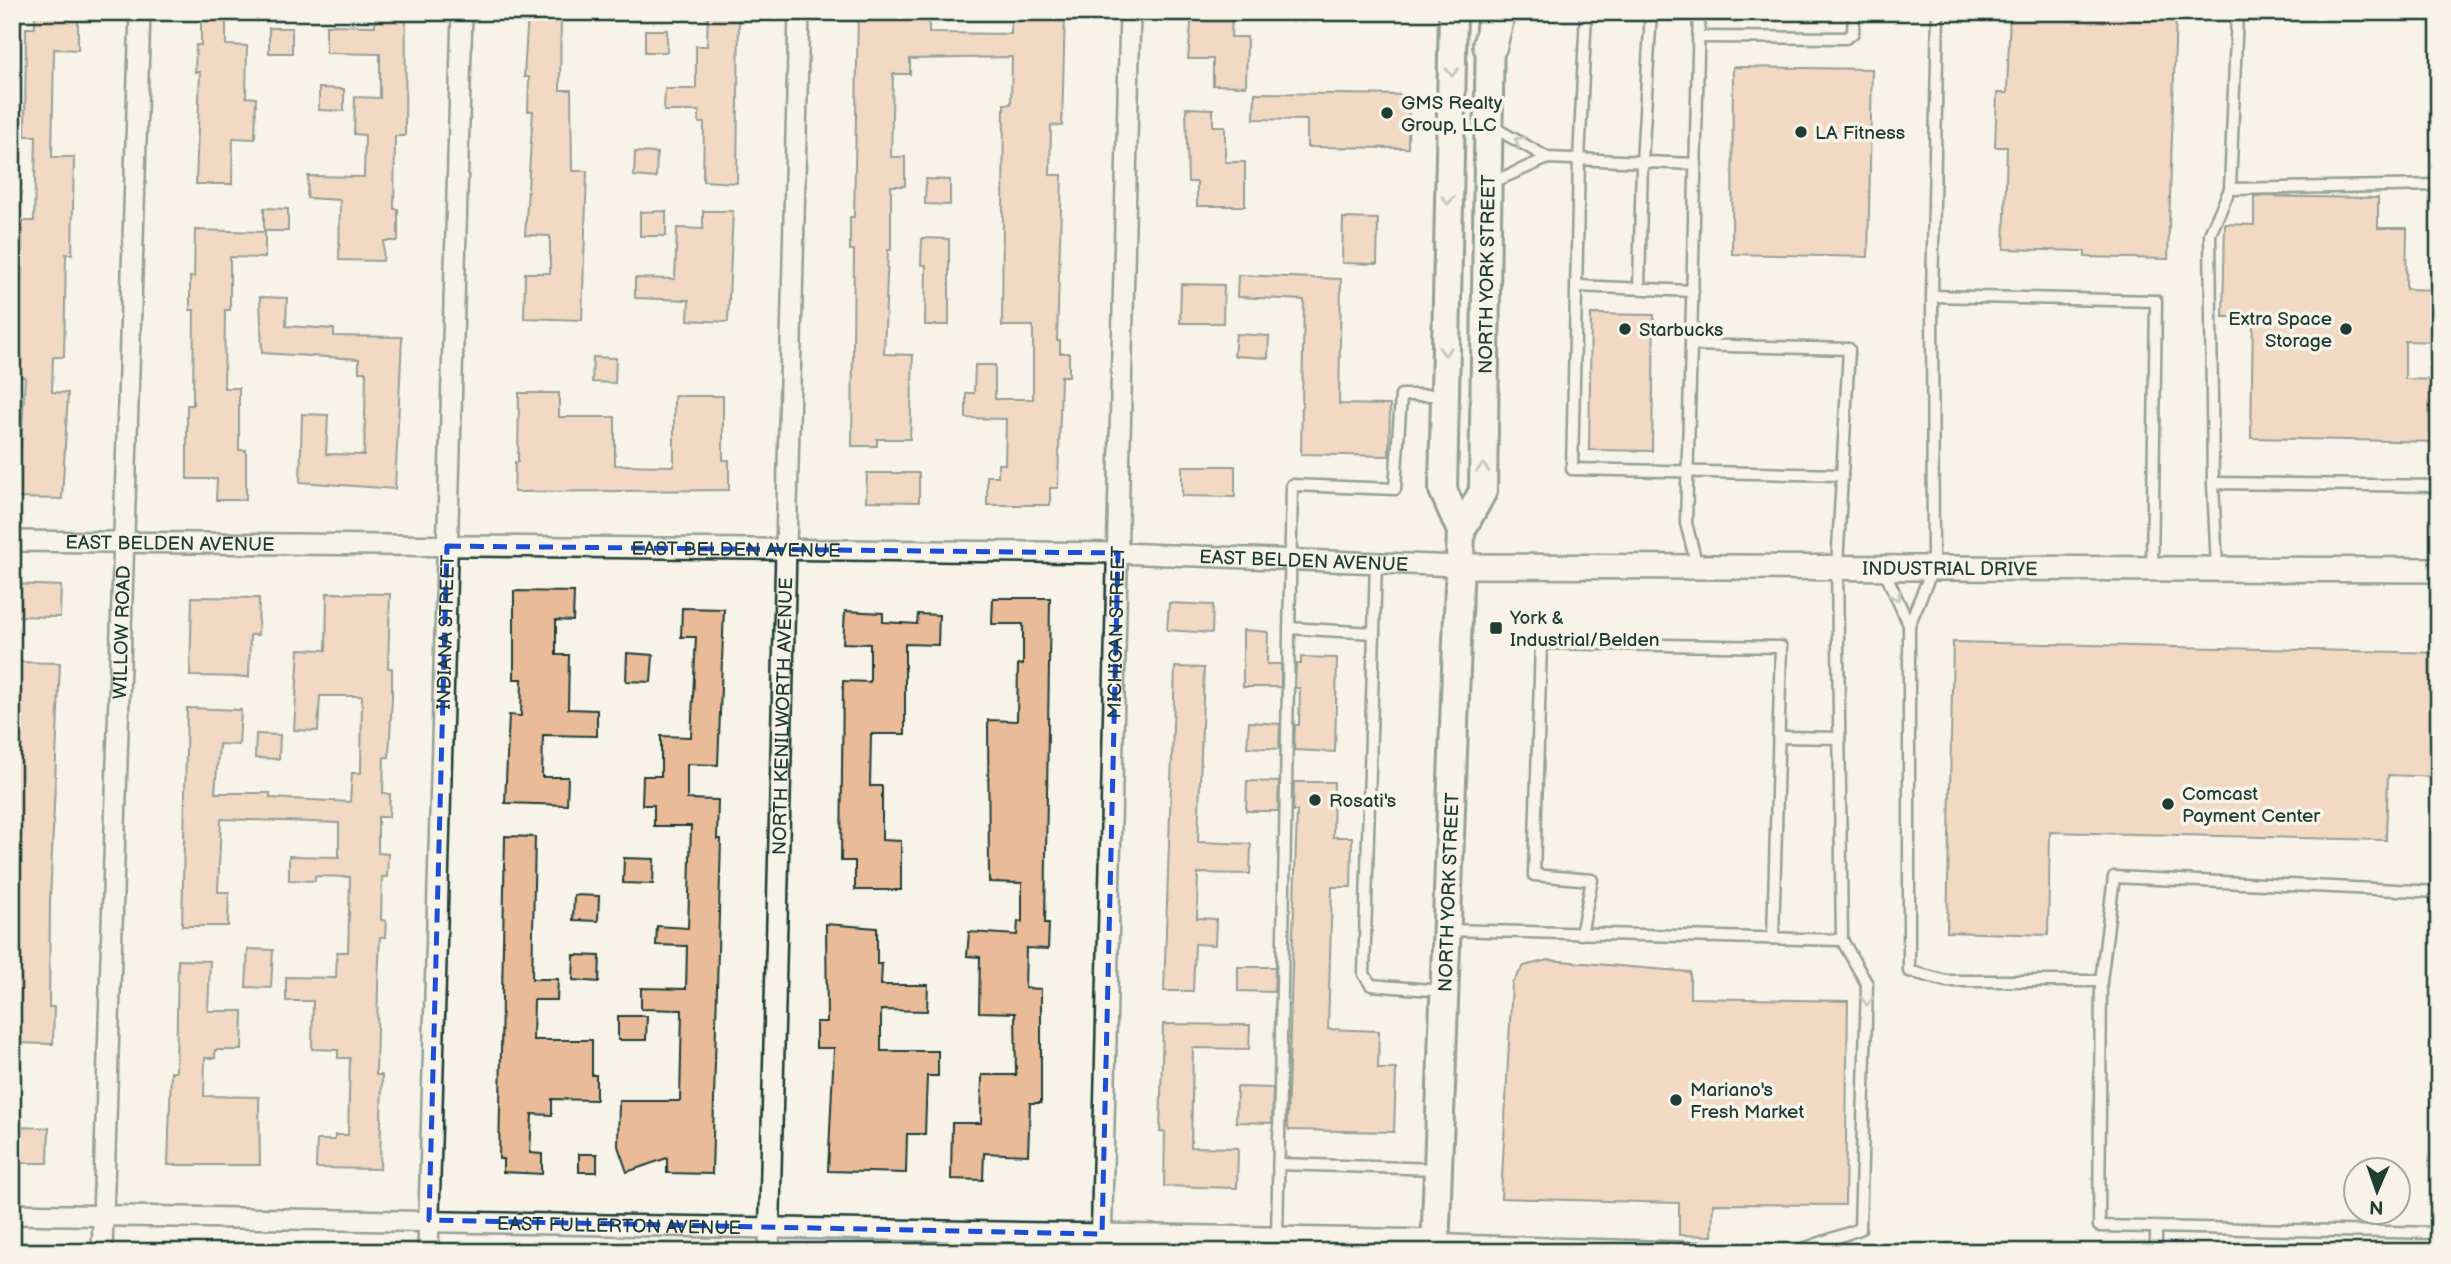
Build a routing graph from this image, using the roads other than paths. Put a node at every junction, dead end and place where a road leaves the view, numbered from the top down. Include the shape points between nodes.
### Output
1 (140, 12) edge
2 (462, 12) edge
3 (799, 12) edge
4 (1130, 12) edge
5 (1453, 12) edge
6 (1498, 12) edge
7 (1586, 12) edge
8 (1651, 12) edge
9 (1699, 12) edge
10 (1854, 12) edge
11 (1938, 12) edge
12 (2237, 12) edge
13 (1490, 28) edge
14 (1698, 37) junction
15 (1489, 124) junction
16 (1548, 158) junction
17 (1579, 160) junction
18 (1642, 162) junction
19 (1696, 164) junction
20 (1488, 185) junction
21 (2439, 185) edge
22 (2230, 189) junction
23 (1576, 286) junction
24 (1639, 288) junction
25 (1693, 290) junction
26 (1932, 296) junction
27 (1691, 345) junction
28 (1444, 395) junction
29 (1688, 471) junction
30 (1842, 475) junction
31 (2213, 483) junction
32 (2439, 486) edge
33 (1461, 531) junction
34 (12, 541) edge
35 (125, 542) junction
36 (447, 546) junction
37 (787, 550) junction
38 (1118, 553) junction
39 (1291, 559) junction
40 (1376, 562) junction
41 (1460, 566) junction
42 (1697, 566) junction
43 (1837, 567) junction
44 (1882, 567) junction
45 (1933, 568) junction
46 (2217, 568) junction
47 (2152, 569) junction
48 (2439, 570) edge
49 (1909, 625) junction
50 (1289, 628) junction
51 (1374, 633) junction
52 (1780, 737) junction
53 (1839, 737) junction
54 (2439, 892) edge
55 (1447, 930) junction
56 (1581, 934) junction
57 (1773, 938) junction
58 (1842, 940) junction
59 (2101, 981) junction
60 (1445, 992) junction
61 (1280, 1164) junction
62 (1438, 1169) junction
63 (12, 1214) edge
64 (104, 1215) junction
65 (429, 1220) junction
66 (770, 1226) junction
67 (2156, 1228) junction
68 (2439, 1233) edge
69 (1277, 1238) junction
70 (1101, 1243) edge
71 (1435, 1246) edge
72 (102, 1252) edge
73 (428, 1252) edge
74 (769, 1252) edge
75 (2156, 1252) edge

1 - 35 street, WILLOW ROAD
2 - 36 street, INDIANA STREET
3 - 37 street, NORTH KENILWORTH AVENUE
4 - 38 street, MICHIGAN STREET
5 -> 28 main road, NORTH YORK STREET
6 - 13 highway
7 - 17 lane
8 - 18 lane
9 - 14 lane
10 - 14 lane via 1853,33 1846,37
11 - 26 lane
12 - 22 lane
13 - 15 main road, NORTH YORK STREET
14 - 19 lane
16 -> 15 lane
15 - 20 main road, NORTH YORK STREET
16 - 17 lane
16 - 20 lane
17 - 18 lane
17 - 23 lane
18 - 19 lane
18 - 24 lane
19 - 25 lane
33 -> 20 main road, NORTH YORK STREET via 1483,491
21 - 22 lane
22 - 31 lane via 2210,234
23 - 24 lane
23 - 29 lane via 1572,469
24 - 25 lane
25 - 27 lane
26 - 45 lane
26 - 47 lane via 2156,301
27 - 29 lane
27 - 30 lane via 1849,349
28 - 33 main road, NORTH YORK STREET via 1443,490
28 - 39 lane via 1401,395 1395,489 1292,485
29 - 30 lane
29 - 42 lane via 1686,523
30 - 43 lane
31 - 32 lane
31 - 46 lane
33 - 41 main road, NORTH YORK STREET
34 - 35 street, EAST BELDEN AVENUE
35 - 36 street, EAST BELDEN AVENUE
35 - 64 street, WILLOW ROAD
36 - 37 street, EAST BELDEN AVENUE
36 - 65 street, INDIANA STREET
37 - 38 street, EAST BELDEN AVENUE
37 - 66 street, NORTH KENILWORTH AVENUE
38 - 39 street, EAST BELDEN AVENUE
38 - 70 street, MICHIGAN STREET
39 - 40 street, EAST BELDEN AVENUE
39 - 50 lane
40 - 41 street, EAST BELDEN AVENUE
40 - 51 lane
41 - 42 street, INDUSTRIAL DRIVE
41 - 55 main road, NORTH YORK STREET
42 - 43 street, INDUSTRIAL DRIVE
43 - 44 street, INDUSTRIAL DRIVE
43 - 53 lane
44 - 45 street, INDUSTRIAL DRIVE
44 -> 49 lane
45 - 47 street, INDUSTRIAL DRIVE
45 - 49 lane
46 - 47 street, INDUSTRIAL DRIVE
46 - 48 street, INDUSTRIAL DRIVE
49 - 59 lane via 1909,971 1946,981
50 - 51 lane
50 - 61 lane
51 - 60 lane via 1364,974 1371,985
52 - 53 lane
52 - 56 lane via 1781,647 1541,643 1534,876 1592,880
52 - 57 lane
53 - 58 lane
54 - 59 lane via 2114,877
55 - 56 lane
55 - 60 main road, NORTH YORK STREET
56 - 57 lane
57 - 58 lane
58 -> 71 lane via 1867,984 1860,1229 1797,1251
59 - 67 lane via 2099,1226
60 - 62 main road, NORTH YORK STREET
61 - 62 lane
61 - 69 lane
62 - 71 main road, NORTH YORK STREET
63 - 64 street, EAST FULLERTON AVENUE
64 - 65 street, EAST FULLERTON AVENUE
64 - 72 street, WILLOW ROAD
65 - 66 street, EAST FULLERTON AVENUE
65 - 73 street, INDIANA STREET
66 - 70 street, EAST FULLERTON AVENUE
66 - 74 street, NORTH KENILWORTH AVENUE
67 - 68 lane
67 - 75 lane
69 - 70 street, EAST FULLERTON AVENUE
69 - 71 street, EAST FULLERTON AVENUE

